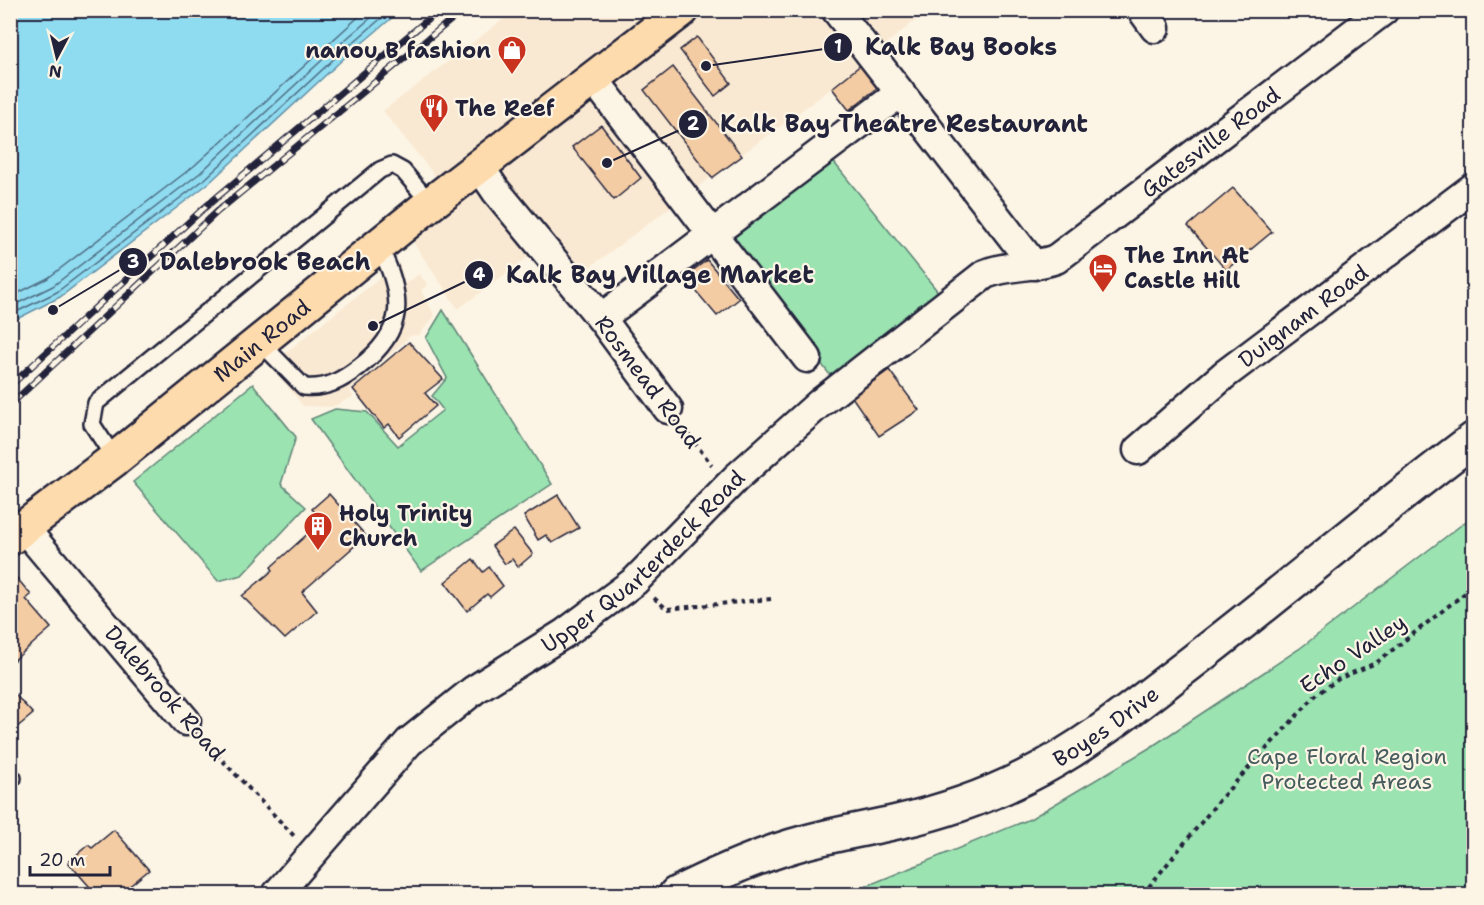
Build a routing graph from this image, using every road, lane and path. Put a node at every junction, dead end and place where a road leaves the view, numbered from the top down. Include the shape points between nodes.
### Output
1 (682, 10) edge
2 (836, 10) edge
3 (1384, 10) edge
4 (593, 78) junction
5 (900, 93) junction
6 (479, 166) junction
7 (1473, 187) edge
8 (431, 204) junction
9 (711, 234) junction
10 (379, 246) junction
11 (1034, 265) junction
12 (601, 318) junction
13 (261, 343) junction
14 (807, 358) dead end
15 (668, 409) joint
16 (1473, 439) edge
17 (1138, 450) dead end
18 (115, 459) junction
19 (728, 486) junction
20 (17, 533) edge
21 (635, 581) junction
22 (1473, 586) edge
23 (771, 599) dead end
24 (186, 721) joint
25 (310, 854) junction
26 (277, 894) edge
27 (676, 894) edge
28 (1143, 894) edge

1 - 4 main road, Main Road
2 - 5 street
3 - 11 street, Gatesville Road via 1056,259
4 - 6 main road, Main Road
4 - 9 street
5 - 9 street
5 - 11 street
6 - 8 main road, Main Road
6 - 12 street, Rosmead Road
7 - 17 street, Duignam Road via 1224,375
8 - 10 main road, Main Road
8 - 18 lane via 403,171 392,165 380,170 96,403 92,424
9 - 12 street
9 - 14 street
10 - 13 main road, Main Road
10 - 13 lane via 392,272 397,320 391,335 374,356 343,379 320,388 304,387
11 - 19 street, Upper Quarterdeck Road via 1005,266 986,274 832,393
12 - 15 street, Rosmead Road
13 - 18 main road, Main Road
15 - 19 path, Rosmead Road
16 - 27 main road, Boyes Drive via 1124,715 1048,765 950,808 772,852
18 - 20 main road, Main Road
19 - 21 street, Upper Quarterdeck Road
20 - 24 street, Dalebrook Road
21 - 23 path via 667,609
21 - 25 street, Upper Quarterdeck Road via 565,633 474,690 409,742
22 - 28 path, Echo Valley via 1376,663 1340,678 1316,695 1221,798
24 - 25 path, Dalebrook Road
25 - 26 street, Upper Quarterdeck Road

